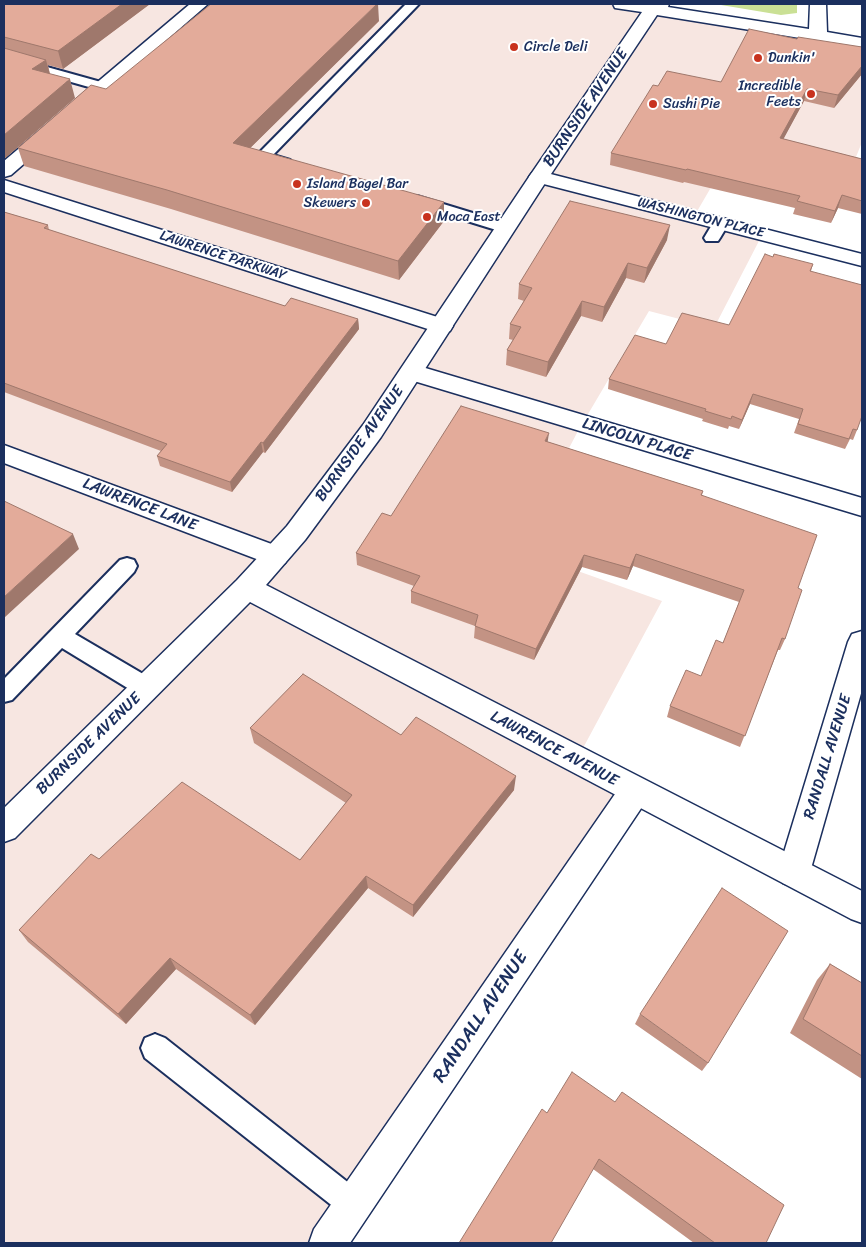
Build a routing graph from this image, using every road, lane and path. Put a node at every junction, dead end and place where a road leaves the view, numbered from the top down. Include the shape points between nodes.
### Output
1 (200, 4) edge
2 (413, 4) edge
3 (621, 4) edge
4 (818, 4) edge
5 (657, 6) edge
6 (818, 36) junction
7 (862, 43) edge
8 (4, 59) edge
9 (103, 86) junction
10 (300, 168) edge
11 (4, 170) edge
12 (539, 177) junction
13 (4, 186) edge
14 (407, 198) edge
15 (506, 228) junction
16 (862, 260) edge
17 (442, 326) junction
18 (412, 372) junction
19 (4, 454) edge
20 (862, 507) edge
21 (276, 556) junction
22 (127, 566) dead end
23 (247, 588) junction
24 (60, 636) junction
25 (862, 642) edge
26 (146, 688) junction
27 (4, 693) edge
28 (635, 791) junction
29 (4, 828) edge
30 (794, 872) junction
31 (862, 908) edge
32 (155, 1048) dead end
33 (354, 1205) junction
34 (328, 1243) edge

1 - 9 street
2 - 10 lane via 263,157
3 - 5 street
4 - 6 street
5 - 6 street
5 - 12 street, BURNSIDE AVENUE
6 - 7 street
8 - 9 lane
9 - 11 street
12 - 15 street, BURNSIDE AVENUE
12 - 16 street, WASHINGTON PLACE via 717,231
13 - 17 street, LAWRENCE PARKWAY
14 - 15 lane
15 - 17 street, BURNSIDE AVENUE
17 - 18 street, BURNSIDE AVENUE
18 - 20 street, LINCOLN PLACE
18 - 21 street, BURNSIDE AVENUE via 372,431
19 - 21 street, LAWRENCE LANE
21 - 23 street, BURNSIDE AVENUE
22 - 24 lane
23 - 26 street, BURNSIDE AVENUE
23 - 28 street, LAWRENCE AVENUE
24 - 26 lane
24 - 27 lane
25 - 30 street, RANDALL AVENUE
26 - 29 street, BURNSIDE AVENUE
28 - 30 street, LAWRENCE AVENUE
28 - 33 street, RANDALL AVENUE
30 - 31 street, LAWRENCE AVENUE
32 - 33 lane
33 - 34 street, RANDALL AVENUE

